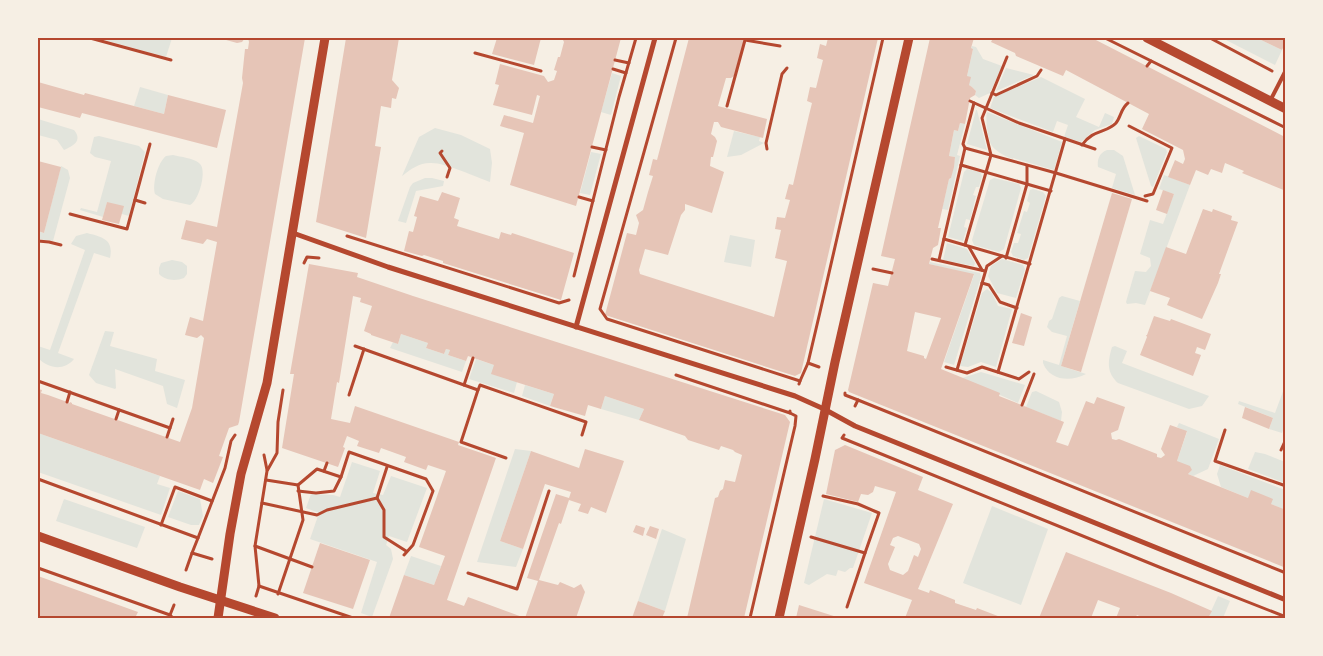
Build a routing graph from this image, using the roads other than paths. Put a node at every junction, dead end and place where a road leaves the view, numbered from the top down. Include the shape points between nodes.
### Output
1 (325, 38) edge
2 (655, 38) edge
3 (909, 38) edge
4 (1146, 38) edge
5 (1286, 70) edge
6 (1270, 101) junction
7 (1286, 109) edge
8 (293, 233) junction
9 (576, 327) junction
10 (824, 409) junction
11 (38, 536) edge
12 (221, 599) junction
13 (1286, 600) edge
14 (218, 618) edge
15 (275, 618) edge
16 (779, 618) edge

1 - 8 street
2 - 9 street
3 - 10 street
4 - 6 street
5 - 6 lane
6 - 7 street
8 - 9 street
8 - 12 street via 267,383 241,474
9 - 10 street via 795,396
10 - 13 street via 855,426
10 - 16 street
11 - 12 street
12 - 14 street
12 - 15 street

